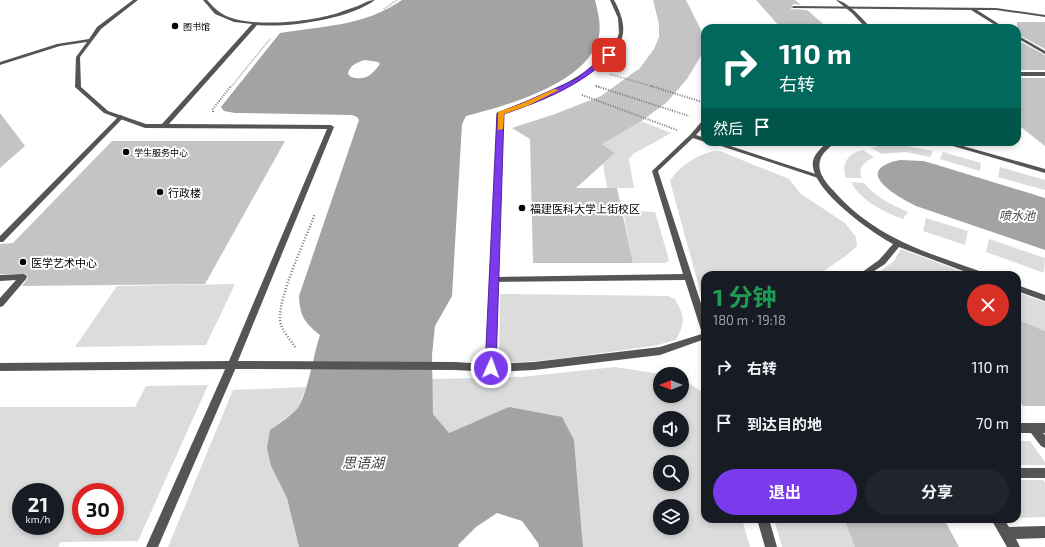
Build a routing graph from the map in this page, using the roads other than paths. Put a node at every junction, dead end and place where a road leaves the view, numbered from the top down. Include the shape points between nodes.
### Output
1 (136, 0) edge
2 (205, 0) edge
3 (373, 0) edge
4 (612, 0) edge
5 (838, 0) edge
6 (793, 7) dead end
7 (847, 7) junction
8 (971, 8) junction
9 (1045, 16) edge
10 (256, 23) junction
11 (865, 24) edge
12 (997, 24) edge
13 (1021, 38) edge
14 (90, 40) junction
15 (1045, 53) edge
16 (0, 64) edge
17 (1021, 74) edge
18 (1045, 74) edge
19 (121, 117) junction
20 (164, 126) junction
21 (701, 126) edge
22 (692, 136) junction
23 (701, 139) edge
24 (724, 146) edge
25 (827, 146) edge
26 (956, 146) edge
27 (1045, 171) edge
28 (820, 177) junction
29 (0, 240) edge
30 (898, 244) junction
31 (868, 271) edge
32 (971, 271) edge
33 (0, 278) edge
34 (688, 278) junction
35 (494, 280) junction
36 (1021, 289) edge
37 (1045, 298) edge
38 (0, 304) edge
39 (701, 318) edge
40 (701, 337) edge
41 (232, 365) junction
42 (0, 367) edge
43 (491, 368) junction
44 (1021, 428) edge
45 (1034, 428) junction
46 (1045, 428) edge
47 (1045, 443) edge
48 (1021, 473) edge
49 (1045, 473) edge
50 (764, 523) edge
51 (999, 523) edge
52 (1045, 532) edge
53 (1005, 533) junction
54 (152, 547) edge
55 (771, 547) edge
56 (1014, 547) edge

1 - 14 street via 99,28
2 - 10 street via 211,9 224,16 240,22
3 - 10 street via 349,12 326,18 292,23
4 - 35 street via 622,25 620,40 609,55 578,80 500,113
5 - 7 street
6 - 7 street
7 - 8 street
7 - 11 street
8 - 9 street
8 - 12 street
10 - 20 street
13 - 15 street
14 - 16 street via 59,45
14 - 19 street via 78,57 78,87 106,112
17 - 18 street
19 - 20 street via 145,126
19 - 29 street
20 - 41 street via 331,127
21 - 22 street
22 - 23 street
22 - 34 street via 655,171
24 - 28 street
25 - 28 street via 820,152 816,164
26 - 27 street
28 - 30 street via 839,202 867,226
30 - 31 street via 882,262
30 - 32 street
33 - 38 street via 23,278
34 - 35 street
34 - 39 street
35 - 43 street
36 - 37 street
40 - 43 street via 660,351 534,366
41 - 42 street
41 - 43 street
41 - 54 street
44 - 45 street
45 - 46 street
45 - 47 street
48 - 49 street
50 - 55 street
51 - 53 street
52 - 53 street
53 - 56 street

